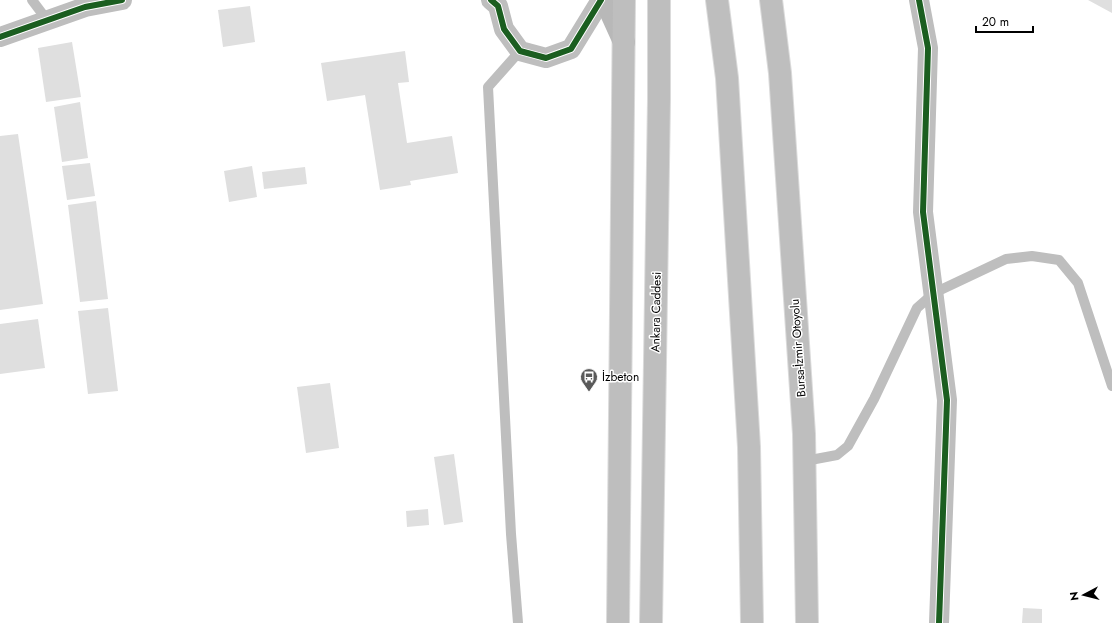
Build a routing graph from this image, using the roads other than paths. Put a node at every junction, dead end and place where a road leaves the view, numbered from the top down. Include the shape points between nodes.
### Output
1 (32, 0) edge
2 (122, 0) edge
3 (491, 0) edge
4 (601, 0) edge
5 (605, 0) edge
6 (624, 0) edge
7 (659, 0) edge
8 (717, 0) edge
9 (771, 0) edge
10 (919, 0) edge
11 (47, 20) junction
12 (0, 37) edge
13 (624, 42) junction
14 (520, 52) junction
15 (934, 293) junction
16 (1112, 386) edge
17 (804, 461) junction
18 (518, 623) edge
19 (618, 623) edge
20 (651, 623) edge
21 (752, 623) edge
22 (807, 623) edge
23 (940, 623) edge

1 - 11 lane
2 - 11 street via 85,7
3 - 14 street via 498,6 504,29
4 - 14 street via 571,49 546,58
5 - 13 main road
6 - 13 highway
7 - 20 highway, Ankara Caddesi
8 - 21 highway via 726,78 749,447
9 - 17 highway, Bursa-İzmir Otoyolu via 780,73
10 - 15 street via 928,48 923,212
11 - 12 street
13 - 19 highway
14 - 18 lane via 488,87 511,534
15 - 16 lane via 1006,259 1032,256 1059,260 1078,283
15 - 17 lane via 917,308 874,399 848,446 837,455
15 - 23 street via 947,400
17 - 22 highway, Bursa-İzmir Otoyolu

